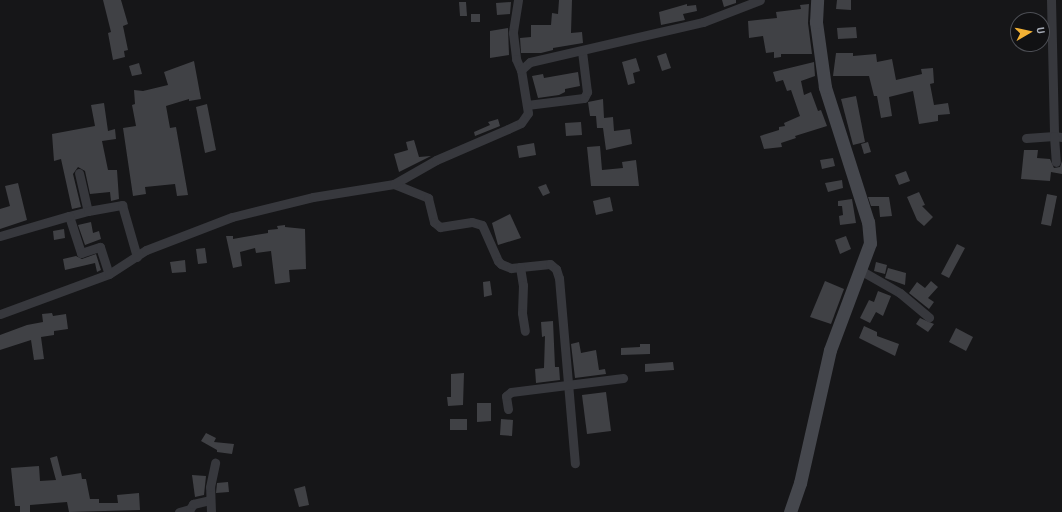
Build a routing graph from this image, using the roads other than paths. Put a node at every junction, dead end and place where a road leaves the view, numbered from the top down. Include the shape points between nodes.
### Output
1 (518, 0) edge
2 (760, 0) edge
3 (818, 0) edge
4 (1051, 0) edge
5 (582, 51) junction
6 (521, 70) junction
7 (527, 105) junction
8 (1058, 137) edge
9 (1026, 138) dead end
10 (1056, 162) dead end
11 (79, 173) dead end
12 (394, 184) junction
13 (88, 210) junction
14 (69, 216) junction
15 (0, 236) edge
16 (137, 256) junction
17 (520, 267) junction
18 (860, 270) junction
19 (109, 274) junction
20 (0, 314) edge
21 (929, 317) dead end
22 (525, 331) dead end
23 (623, 378) dead end
24 (570, 386) junction
25 (508, 409) dead end
26 (215, 463) dead end
27 (575, 464) dead end
28 (210, 500) junction
29 (179, 512) edge
30 (211, 512) edge
31 (790, 512) edge

1 - 6 street via 513,33 516,59
2 - 5 street via 702,22
3 - 18 street via 816,22 825,87 870,233 870,243
4 - 8 street
5 - 6 street via 536,60
5 - 7 street via 587,92 584,98
6 - 7 street
7 - 12 street via 526,117 521,123 436,160
8 - 9 street
8 - 10 street
11 - 13 street
12 - 16 street via 313,197 232,217 146,250
12 - 17 street via 428,198 434,222 440,228 472,222 482,226 498,261 506,267
13 - 14 street
13 - 16 street via 122,204
14 - 15 street
14 - 19 street via 81,253 100,247
16 - 19 street
17 - 22 street
17 - 24 street via 550,264 558,274
18 - 21 street via 900,293
18 - 31 street via 830,350 800,483
19 - 20 street
23 - 24 street
24 - 25 street via 509,393 506,398
24 - 27 street
26 - 28 street
28 - 29 street via 193,504 190,509
28 - 30 street

